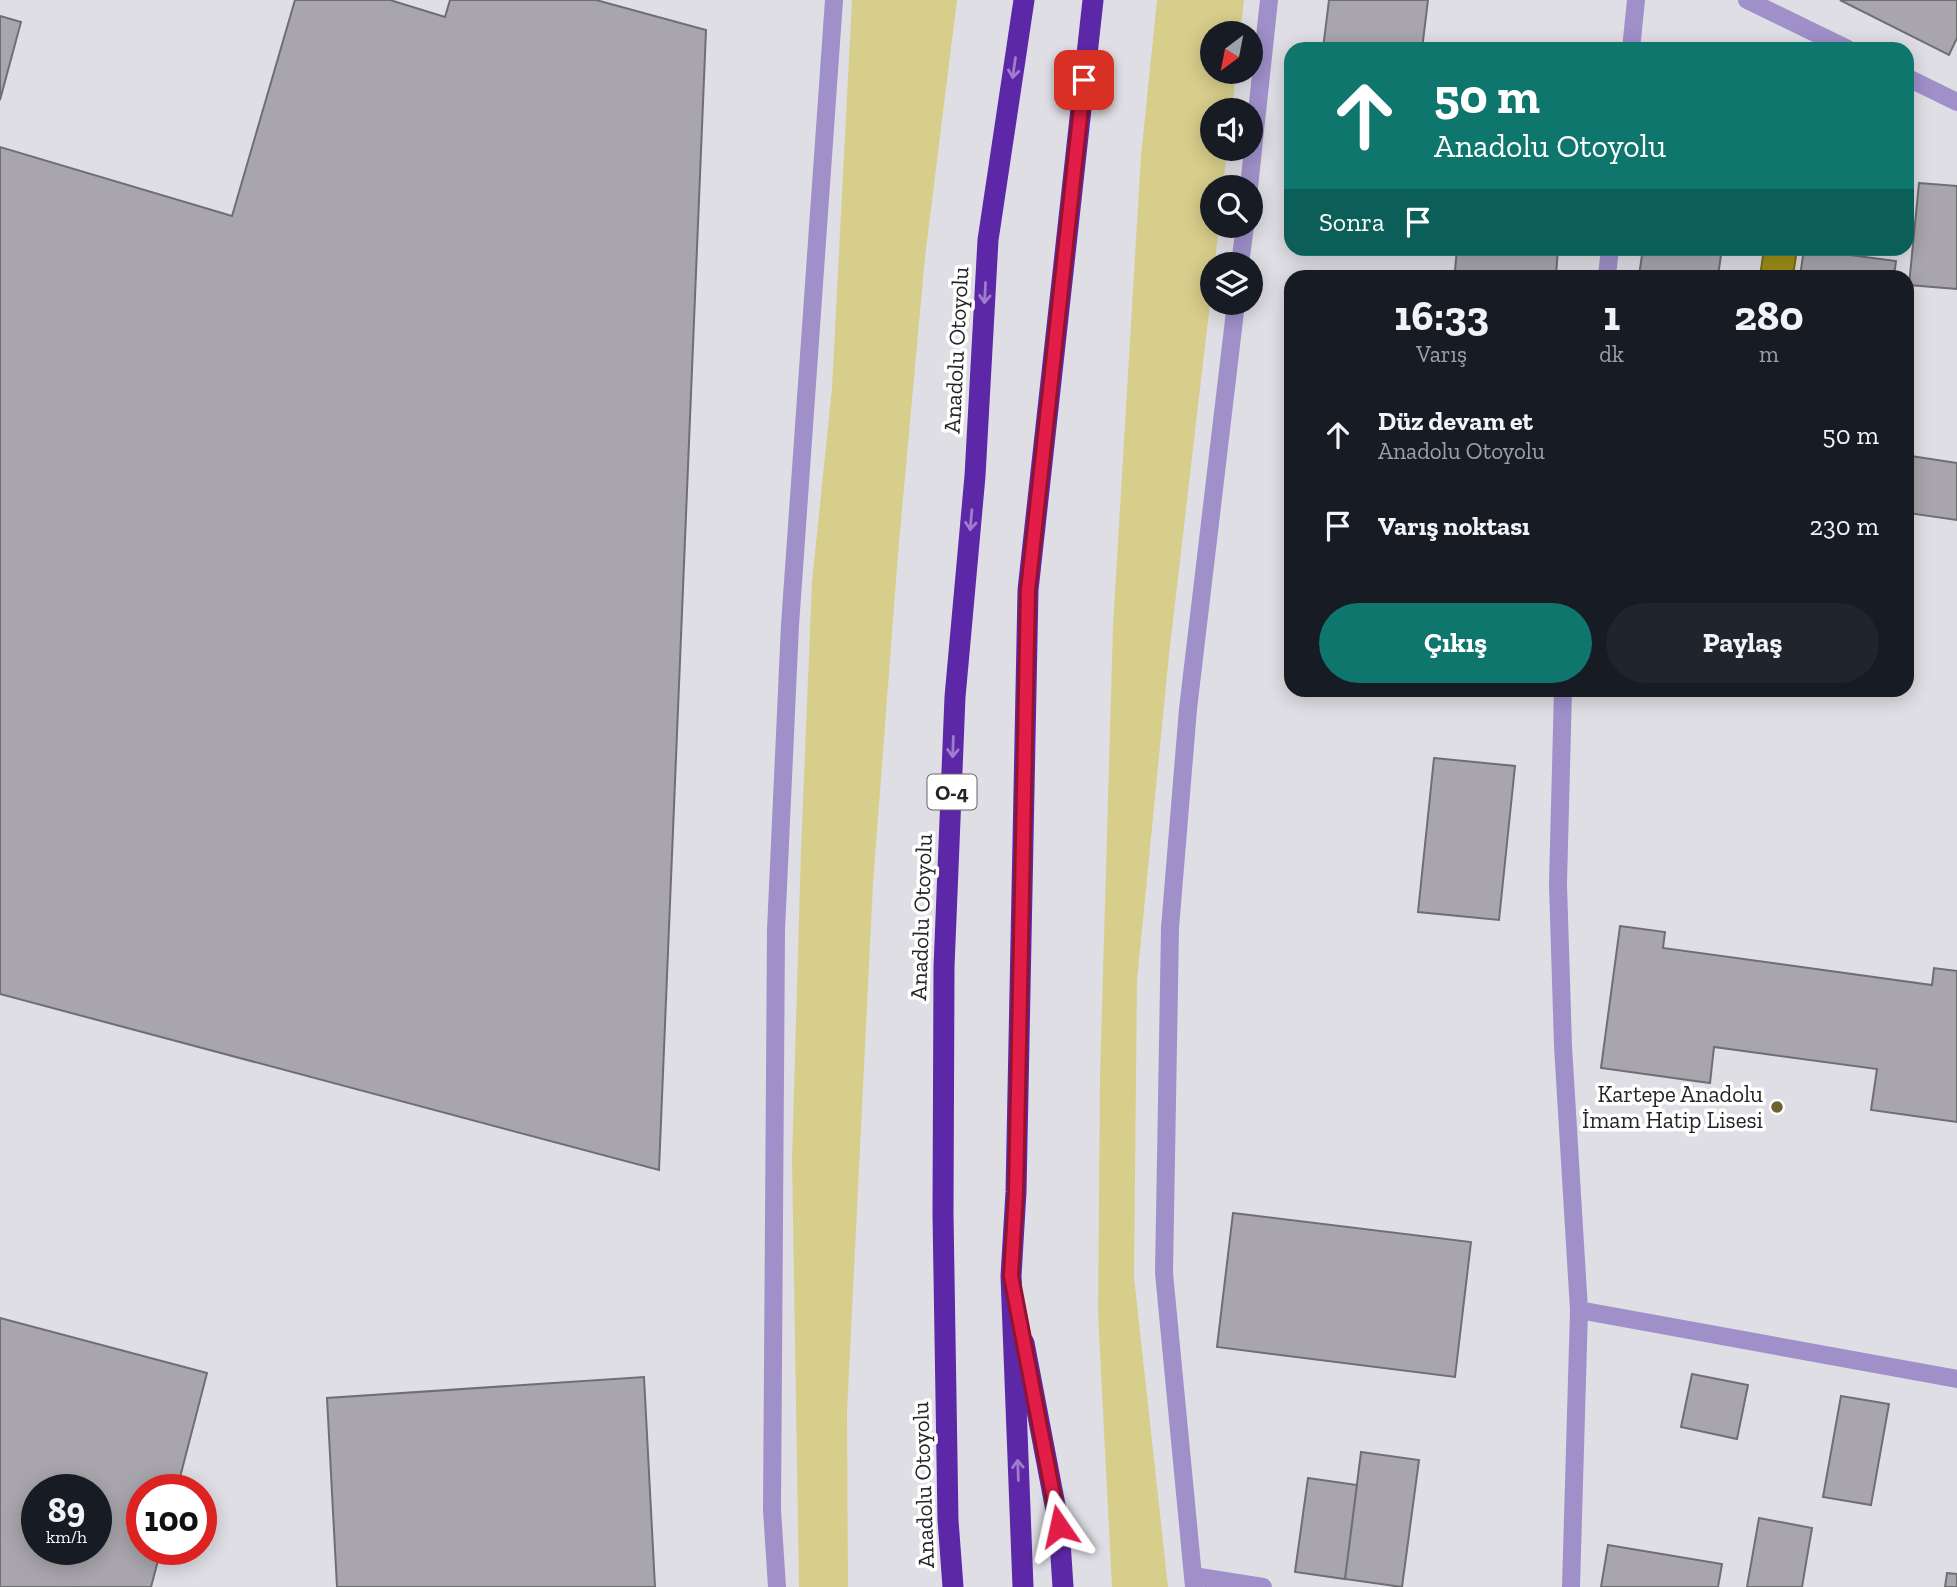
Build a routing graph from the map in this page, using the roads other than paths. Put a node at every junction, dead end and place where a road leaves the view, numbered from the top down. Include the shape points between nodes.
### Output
1 (834, 0) edge
2 (1024, 0) edge
3 (1093, 0) edge
4 (1269, 0) edge
5 (1636, 0) edge
6 (1747, 0) edge
7 (1632, 42) edge
8 (1834, 42) edge
9 (1914, 81) edge
10 (1957, 102) edge
11 (1250, 175) edge
12 (1235, 315) edge
13 (1563, 697) edge
14 (1011, 1276) junction
15 (1579, 1310) junction
16 (1957, 1380) edge
17 (1194, 1582) edge
18 (777, 1587) edge
19 (953, 1587) edge
20 (1023, 1587) edge
21 (1063, 1587) edge
22 (1263, 1587) edge
23 (1571, 1587) edge

1 - 18 street via 790,625 776,930 772,1510
2 -> 19 highway, Anadolu Otoyolu / O-4 via 988,240 975,476 955,697 944,967 943,1201
3 - 14 highway via 1028,590
4 - 11 street
5 - 7 street
6 - 8 street
9 - 10 street
12 - 17 street via 1188,709 1170,928 1164,1273
13 - 15 street via 1558,884
20 -> 14 highway
14 - 21 highway via 1059,1526
15 - 16 street
15 - 23 street
17 - 22 street

